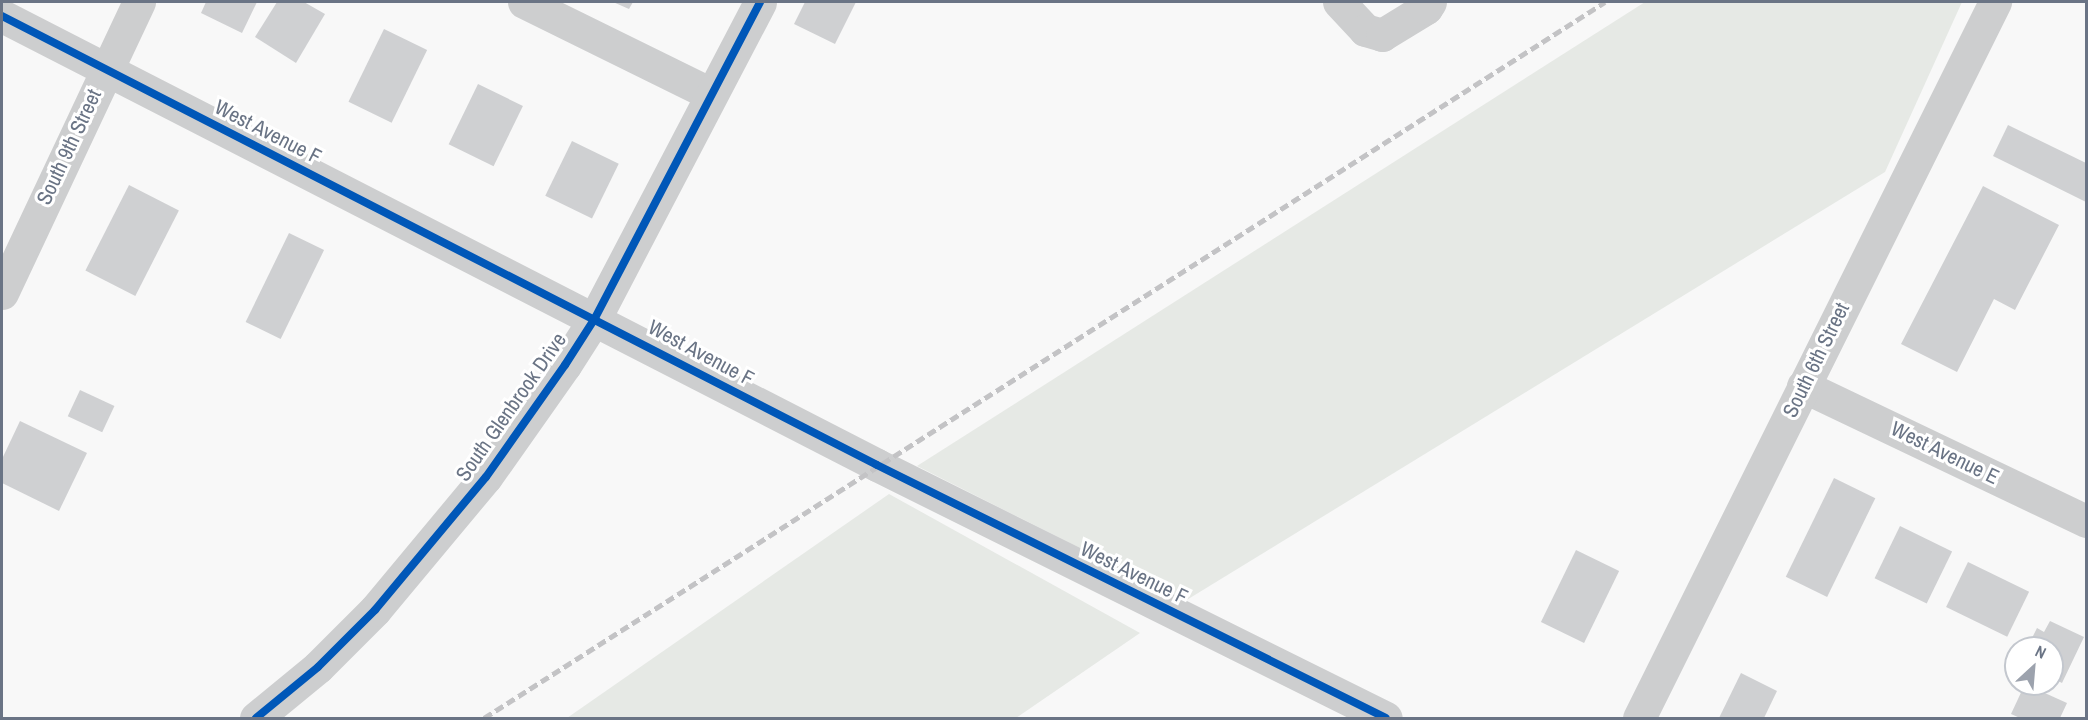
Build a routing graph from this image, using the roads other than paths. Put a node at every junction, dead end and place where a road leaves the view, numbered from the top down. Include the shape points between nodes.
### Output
1 (139, 2) edge
2 (524, 2) edge
3 (760, 2) edge
4 (1339, 2) edge
5 (1430, 2) edge
6 (1995, 2) edge
7 (2, 16) edge
8 (105, 69) junction
9 (711, 94) junction
10 (2, 293) edge
11 (595, 318) junction
12 (1803, 386) junction
13 (2086, 521) edge
14 (256, 718) edge
15 (1386, 718) edge
16 (1639, 718) edge

1 - 8 street, South 9th Street
2 - 9 street
3 - 9 street, South Glenbrook Drive
4 - 5 street via 1365,30 1382,35
6 - 12 street, South 6th Street
7 - 8 street, West Avenue F
8 - 10 street, South 9th Street
8 - 11 street, West Avenue F
9 - 11 street, South Glenbrook Drive
11 - 14 street, South Glenbrook Drive via 486,477 375,610 318,667
11 - 15 street, West Avenue F via 877,465
12 - 13 street, West Avenue E
12 - 16 street, South 6th Street

